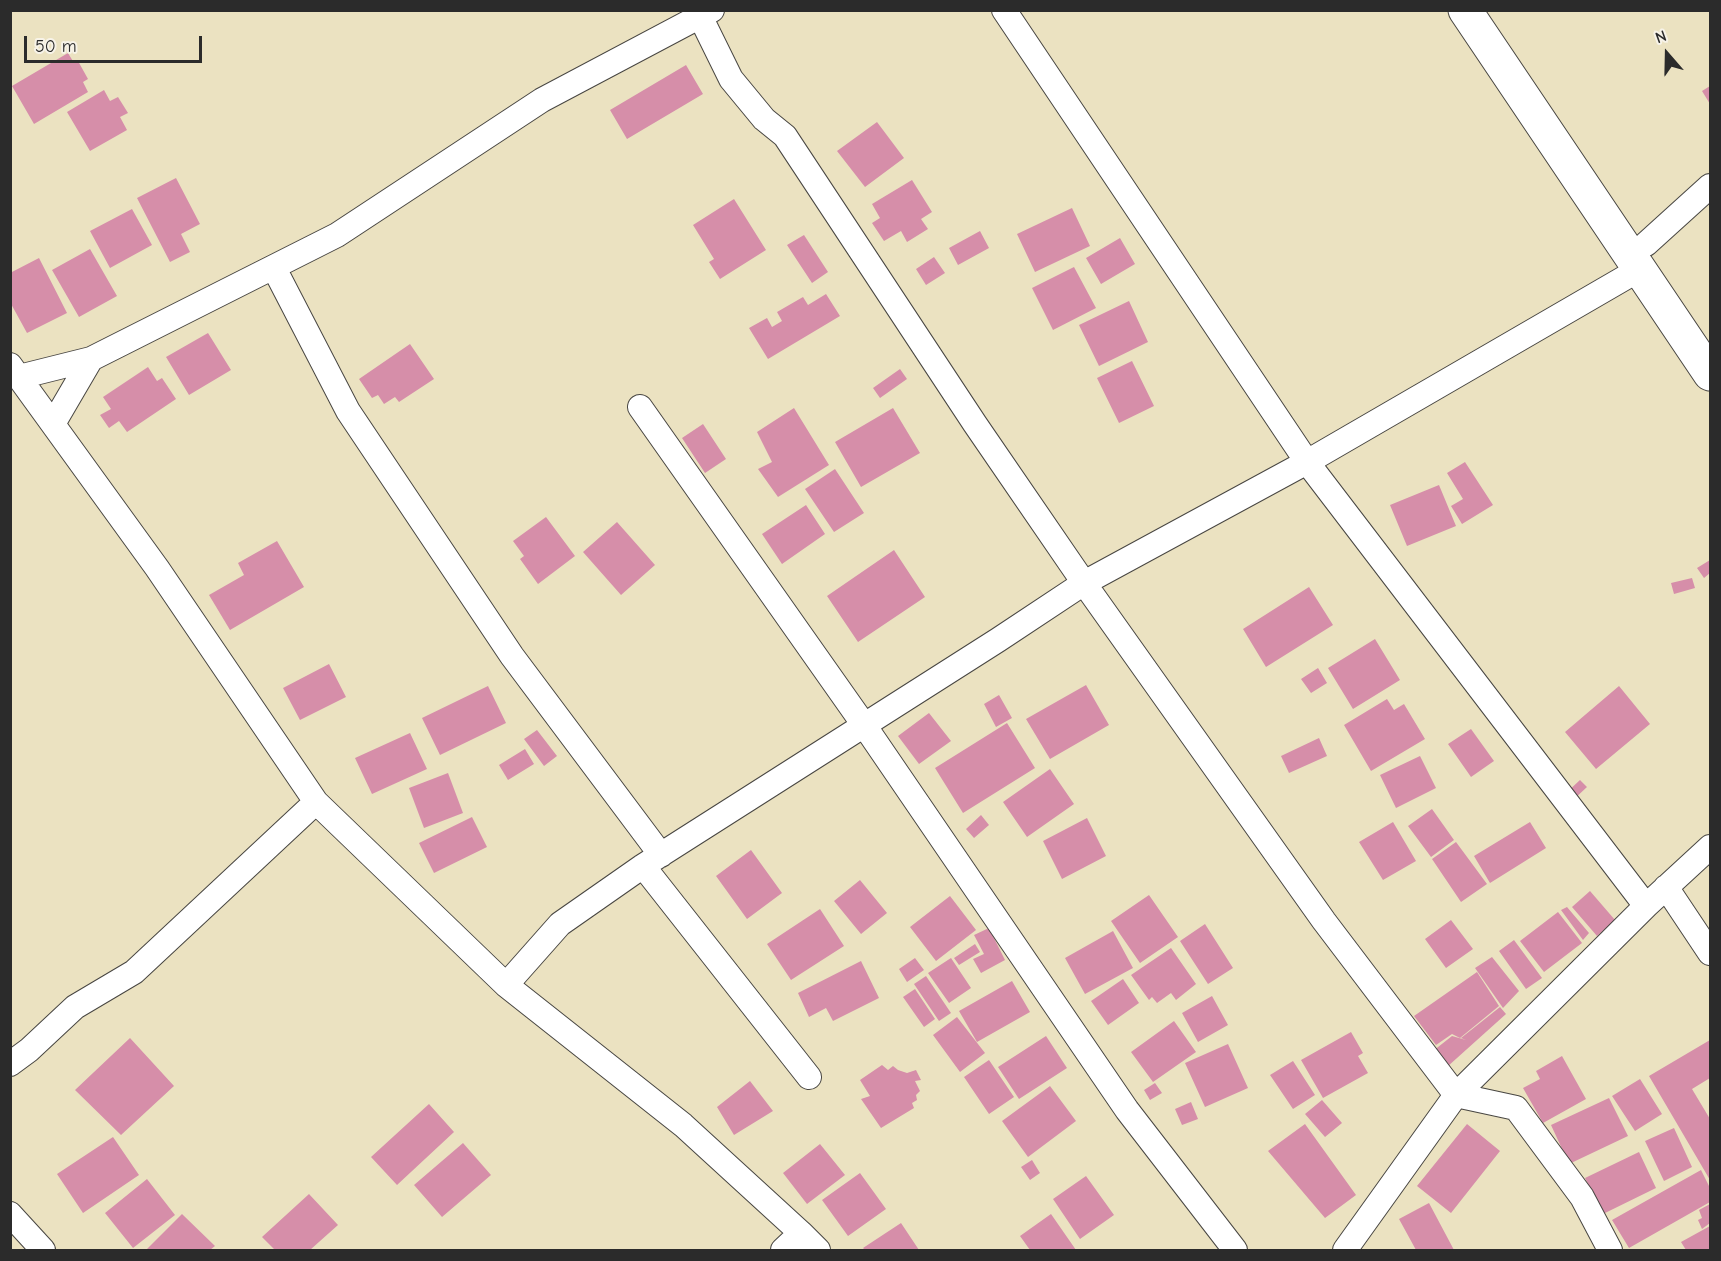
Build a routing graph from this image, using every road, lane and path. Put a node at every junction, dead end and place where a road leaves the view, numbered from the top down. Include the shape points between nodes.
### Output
1 (1004, 10) edge
2 (1465, 10) edge
3 (1488, 10) edge
4 (706, 14) edge
5 (1710, 186) edge
6 (1643, 256) junction
7 (274, 267) junction
8 (1710, 338) edge
9 (91, 359) junction
10 (15, 371) edge
11 (1710, 374) edge
12 (640, 406) dead end
13 (53, 424) junction
14 (1307, 462) junction
15 (1084, 583) junction
16 (864, 725) junction
17 (316, 802) junction
18 (1710, 847) edge
19 (652, 860) junction
20 (1666, 887) junction
21 (1646, 906) junction
22 (1710, 953) edge
23 (506, 985) junction
24 (10, 1064) edge
25 (809, 1077) dead end
26 (1456, 1095) junction
27 (10, 1215) edge
28 (801, 1233) junction
29 (43, 1251) edge
30 (783, 1251) edge
31 (818, 1251) edge
32 (1235, 1251) edge
33 (1345, 1251) edge
34 (1610, 1251) edge

1 - 14 street
2 - 6 main road
3 - 6 main road
4 - 7 street via 542,100 338,236
4 - 15 street via 732,79 764,119 785,136
5 - 6 street
6 - 8 main road
6 - 11 main road
6 - 14 street
7 - 9 street
7 - 19 street via 348,411
9 - 10 street
9 - 13 street
10 - 13 street
12 - 16 street
13 - 17 street via 157,568
14 - 15 street
14 - 21 street
15 - 16 street
15 - 26 street via 1323,921
16 - 19 street
16 - 32 street via 1127,1110
17 - 23 street
17 - 24 street via 134,972 75,1007
18 - 20 street
19 - 23 street via 560,924
19 - 25 street
20 - 21 street
20 - 22 street
21 - 26 street
23 - 28 street via 683,1125
26 - 33 street
26 - 34 street via 1516,1108 1582,1197
27 - 29 street
28 - 30 street
28 - 31 street

